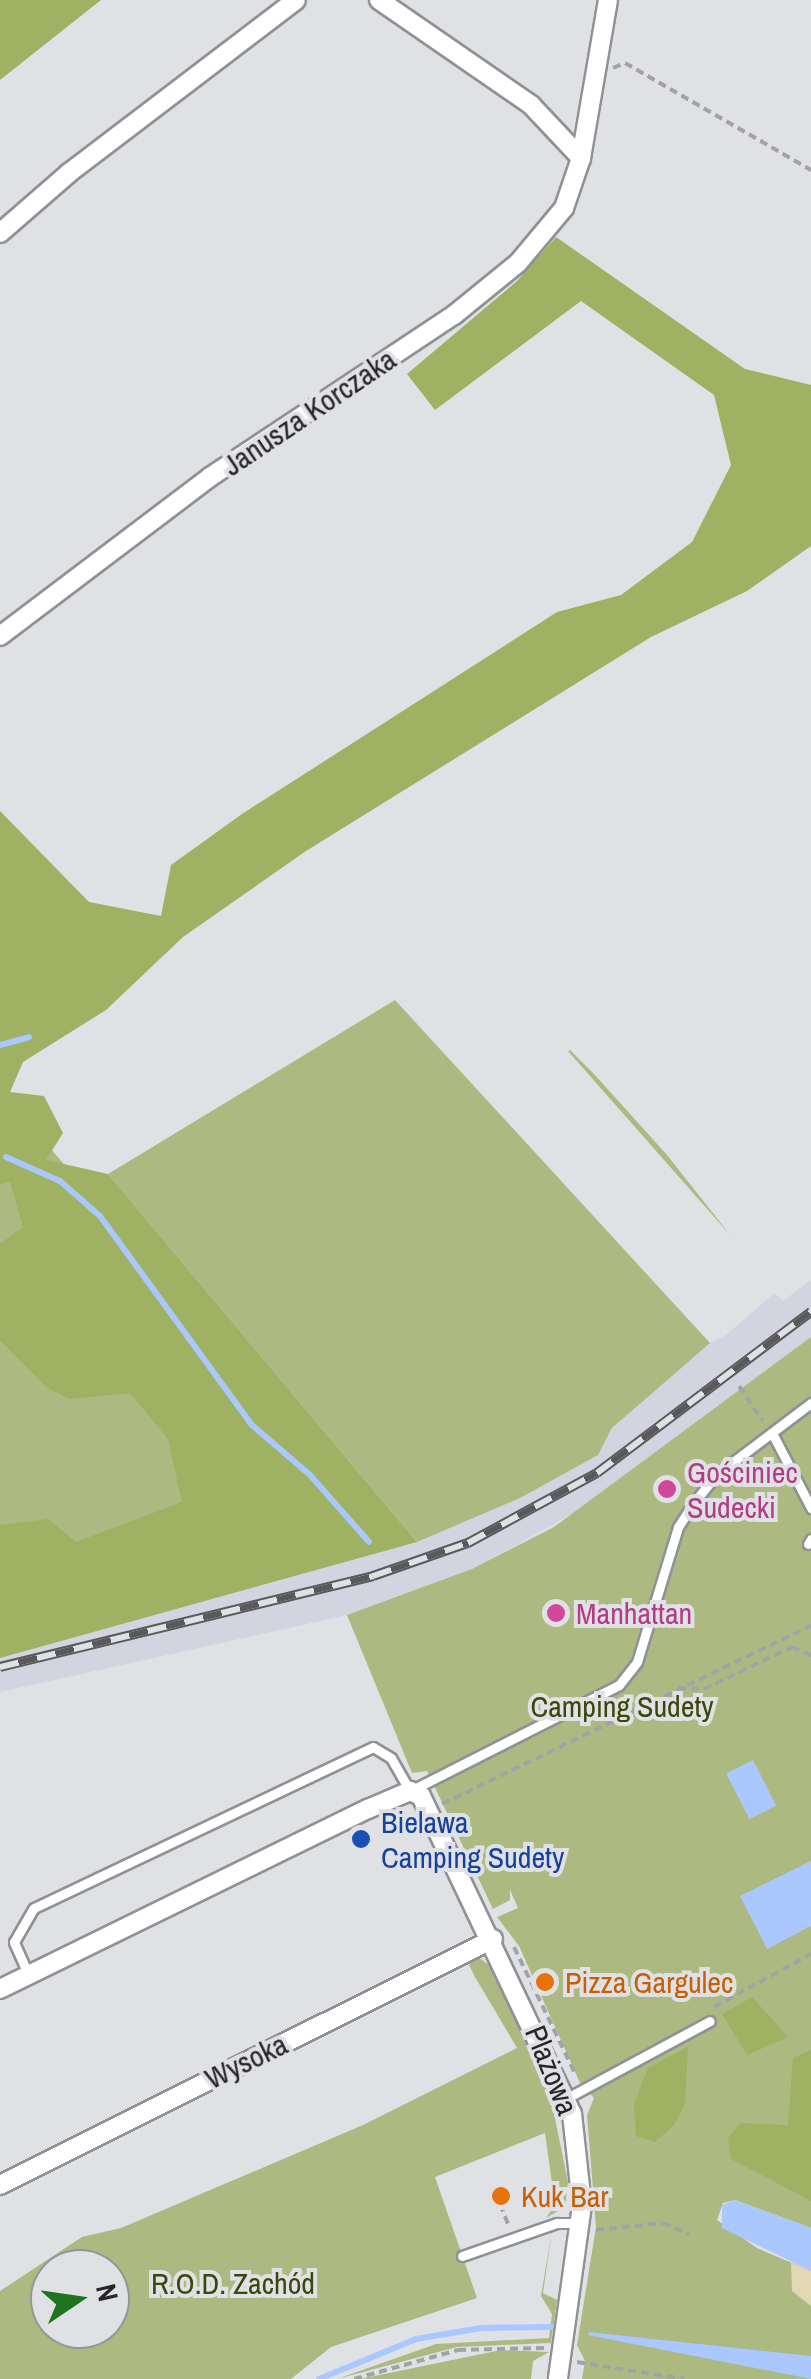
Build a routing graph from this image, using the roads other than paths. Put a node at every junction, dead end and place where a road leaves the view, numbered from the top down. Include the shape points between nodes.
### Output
1 (296, 0) edge
2 (379, 0) edge
3 (608, 0) edge
4 (581, 158) junction
5 (0, 234) edge
6 (0, 636) edge
7 (811, 1403) edge
8 (772, 1432) junction
9 (811, 1508) edge
10 (410, 1791) junction
11 (493, 1940) junction
12 (28, 1976) junction
13 (0, 1990) edge
14 (710, 2021) road end
15 (567, 2098) junction
16 (0, 2185) edge
17 (588, 2226) junction
18 (462, 2256) dead end
19 (558, 2379) edge

1 - 5 street via 69,172
2 - 4 street via 531,105
3 - 4 street, Janusza Korczaka
4 - 6 street, Janusza Korczaka via 564,208 518,263 454,315 210,478
7 - 8 lane
8 - 9 lane
8 - 10 lane via 717,1474 678,1528 643,1647 619,1685
10 - 11 street, Plażowa via 430,1809
10 - 12 street
10 - 12 lane via 391,1758 373,1747 34,1908 14,1942
11 - 15 street, Plażowa
11 - 16 street, Wysoka
12 - 13 street
14 - 15 lane
15 - 17 street, Plażowa
17 - 18 lane via 559,2222
17 - 19 street, Plażowa

